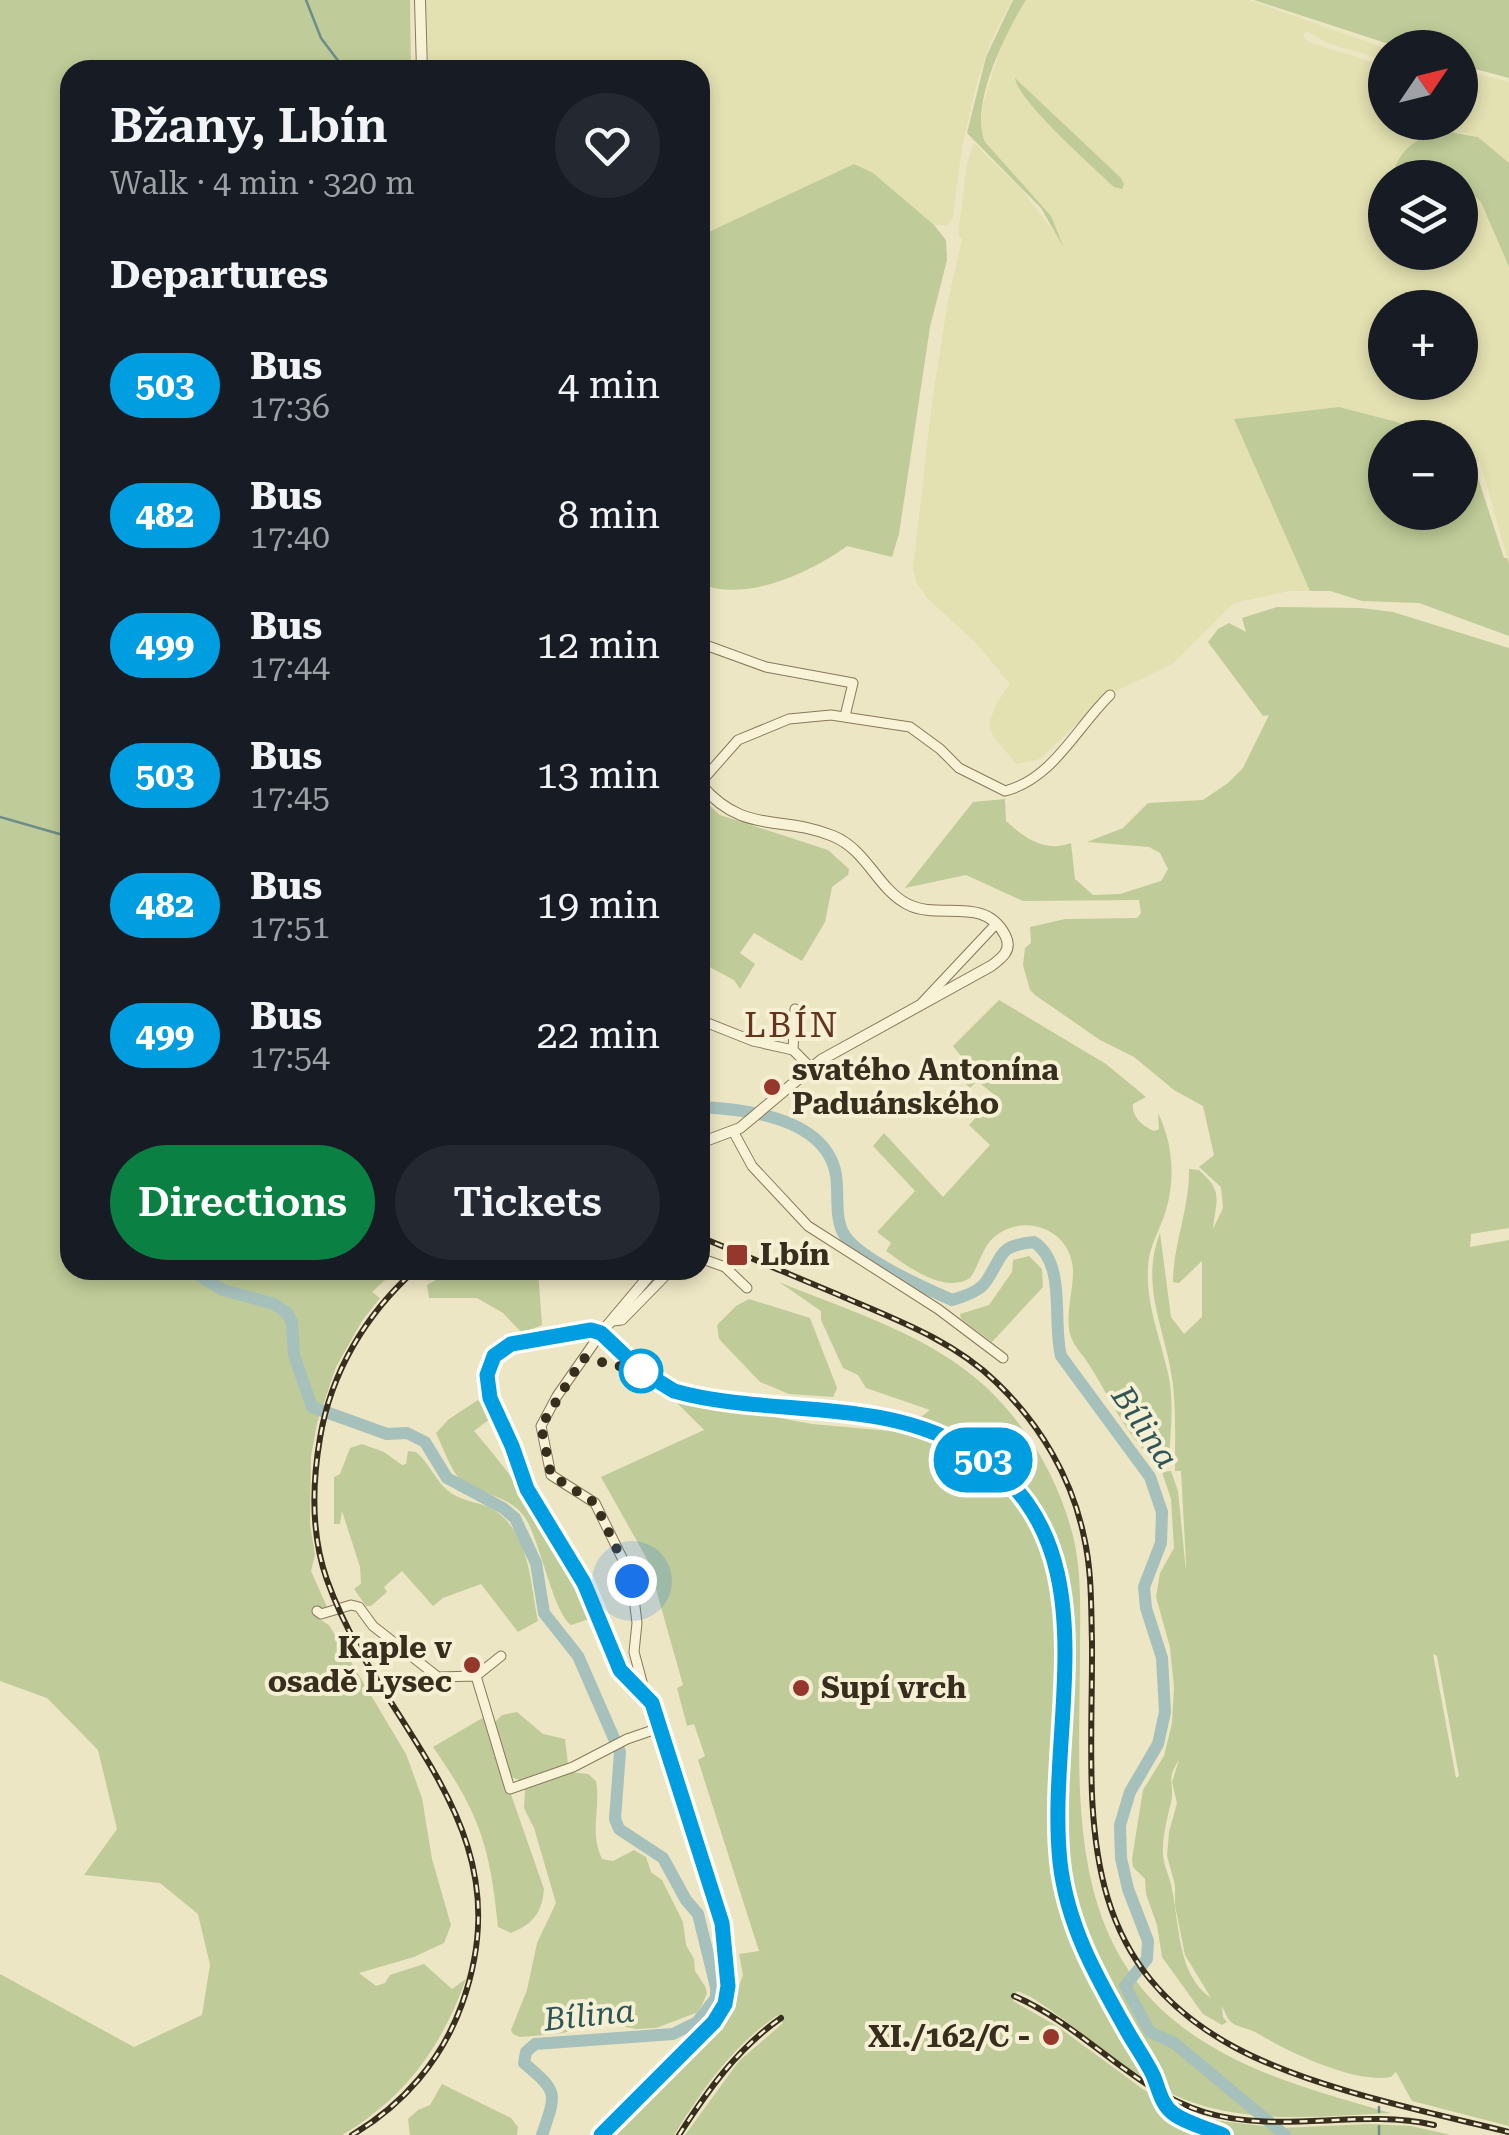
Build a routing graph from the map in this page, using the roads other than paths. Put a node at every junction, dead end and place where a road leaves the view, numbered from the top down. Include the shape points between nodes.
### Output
1 (420, 0) edge
2 (422, 60) edge
3 (710, 647) edge
4 (1110, 695) dead end
5 (845, 716) junction
6 (710, 770) edge
7 (710, 793) edge
8 (996, 924) junction
9 (919, 1006) junction
10 (795, 1009) dead end
11 (710, 1024) edge
12 (794, 1050) junction
13 (810, 1068) junction
14 (733, 1130) junction
15 (710, 1137) edge
16 (710, 1262) edge
17 (646, 1280) edge
18 (662, 1280) edge
19 (747, 1288) dead end
20 (612, 1321) junction
21 (601, 1333) junction
22 (1003, 1358) dead end
23 (317, 1611) dead end
24 (501, 1656) dead end
25 (476, 1676) junction
26 (640, 1688) junction
27 (660, 1728) junction
28 (601, 2135) edge
29 (1223, 2135) edge

1 - 2 street
3 - 5 street via 766,667 853,683
4 - 5 street via 1046,771 1005,790 959,768 910,728
5 - 6 street via 762,727 729,746
7 - 8 street via 742,818 833,836 908,904 970,910
8 - 9 street
8 - 9 street via 1008,942 1006,954
9 - 13 street
10 - 12 street
11 - 12 street
12 - 13 street
13 - 14 street
14 - 15 street
14 - 22 street via 752,1166 808,1226
16 - 19 street
17 - 20 street
18 - 20 street via 622,1320
20 - 21 street
21 - 26 street via 541,1426 551,1475 595,1503 632,1581
21 - 26 street via 584,1330 511,1344 492,1360 487,1382 527,1489 584,1583 620,1670
21 - 29 street via 674,1391 921,1427 986,1462 1019,1494 1045,1536 1062,1588 1058,1830 1070,1915 1166,2106
23 - 25 street via 359,1607 438,1678
24 - 25 street
25 - 27 street via 510,1789
26 - 27 street
27 - 28 street via 722,1923 727,1998 708,2029

